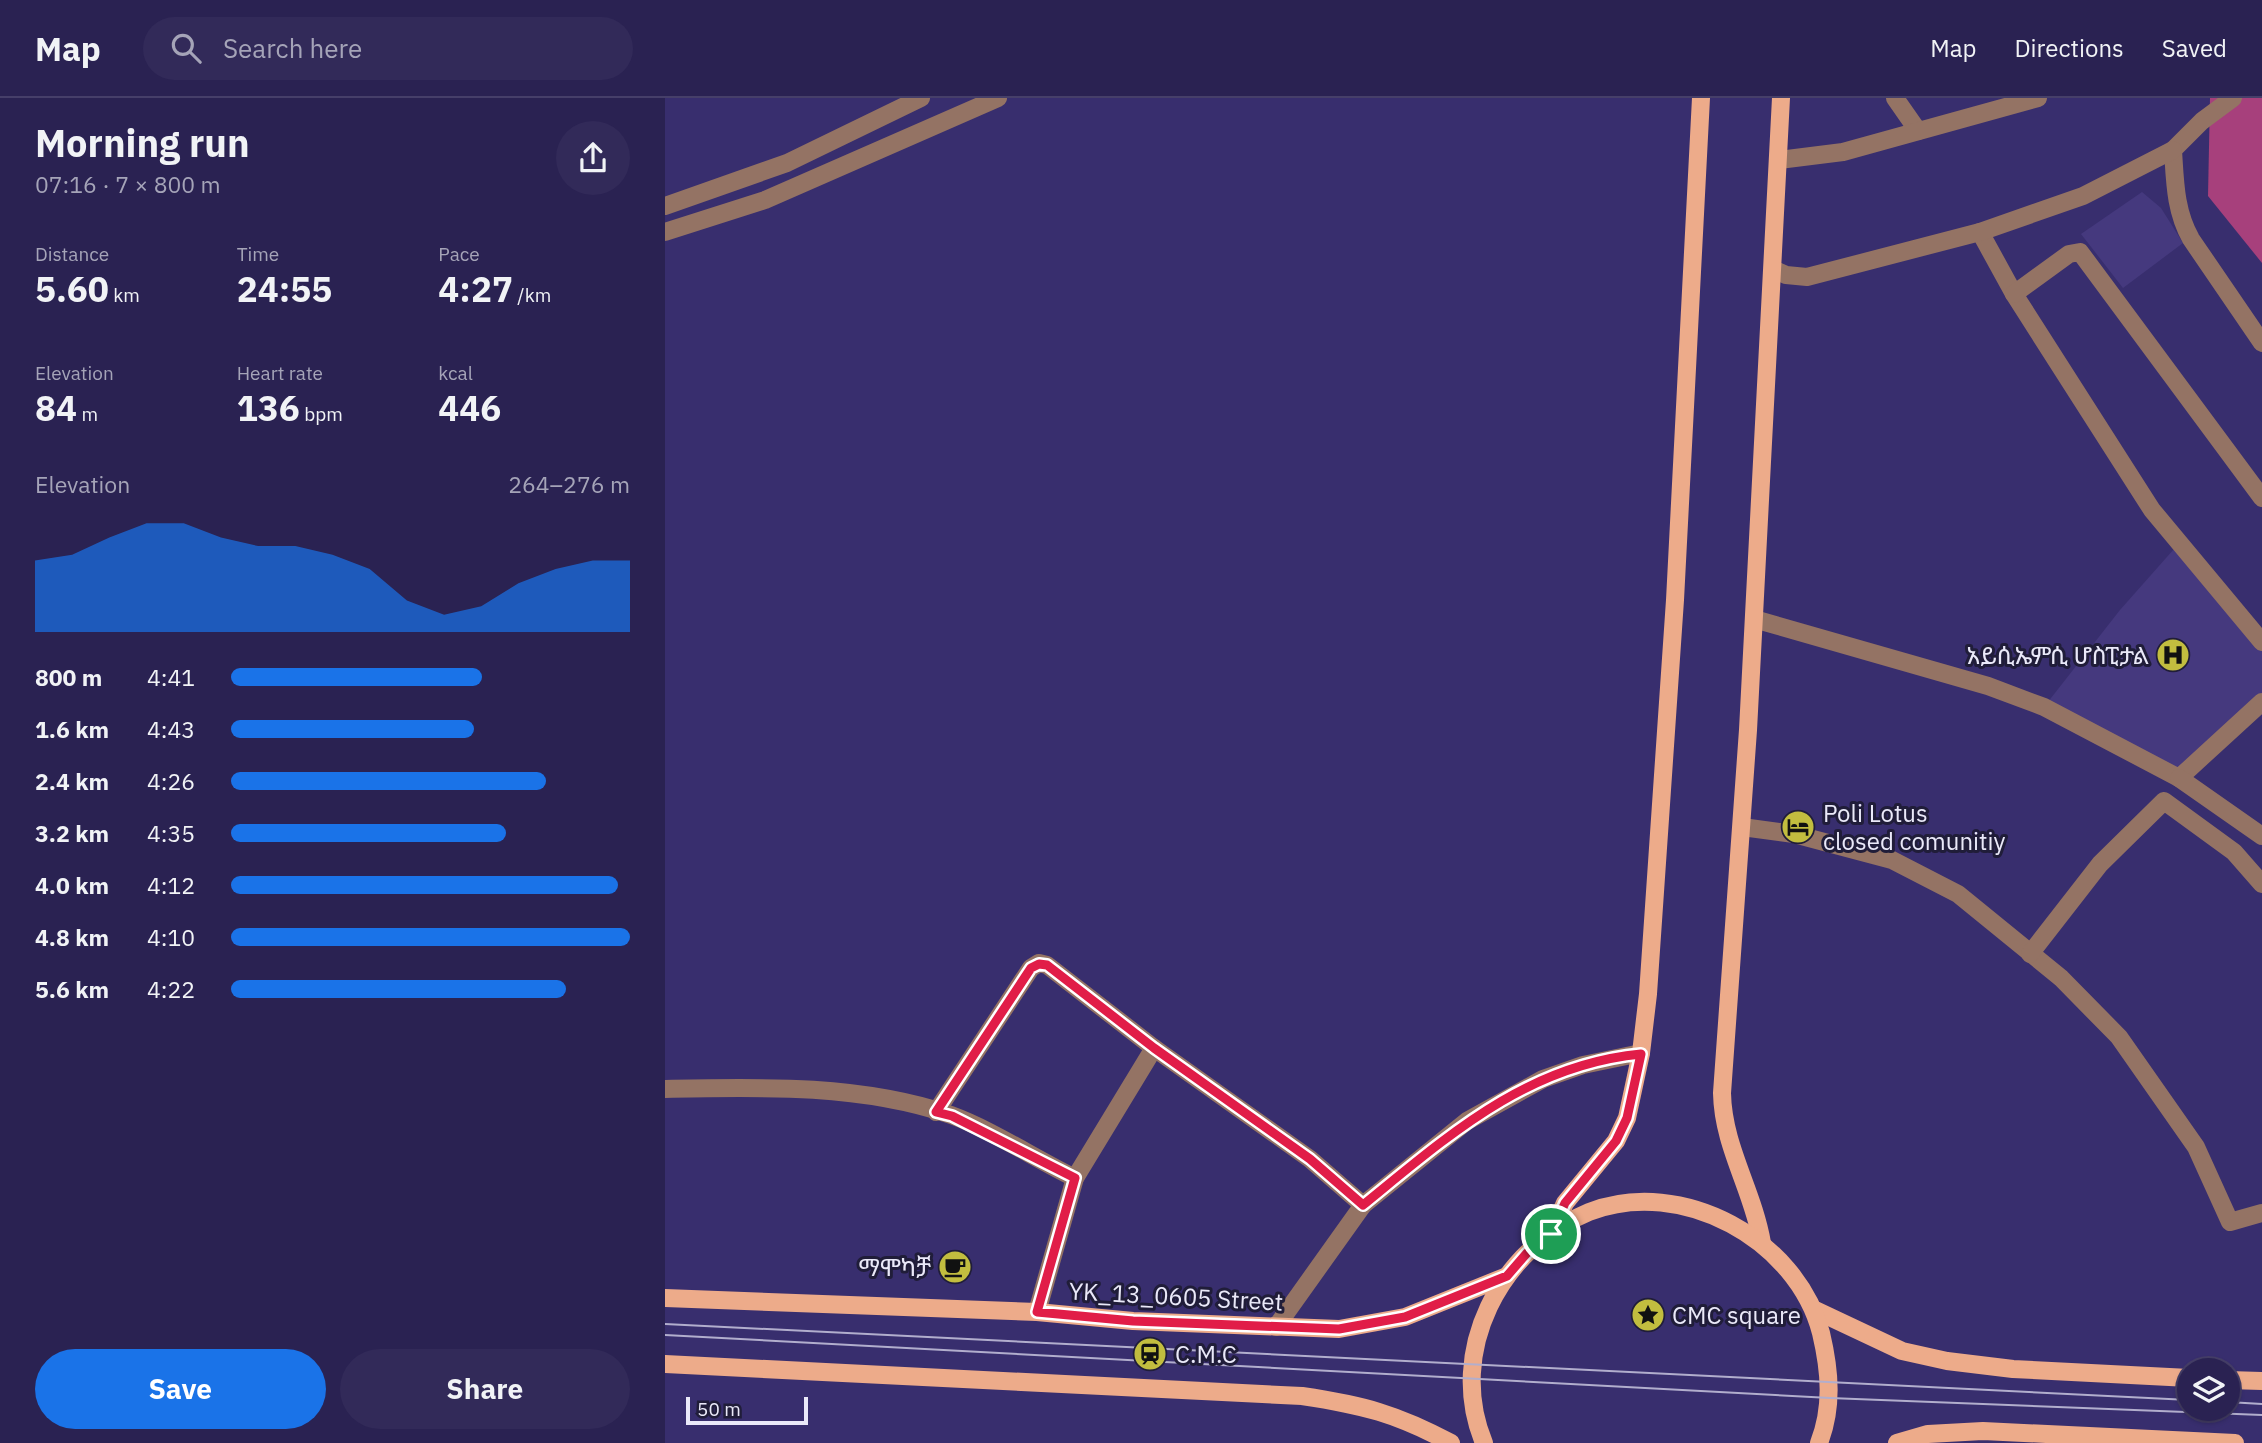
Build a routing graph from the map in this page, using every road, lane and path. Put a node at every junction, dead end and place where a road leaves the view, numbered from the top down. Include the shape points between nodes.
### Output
1 (921, 98) edge
2 (998, 98) edge
3 (1701, 98) edge
4 (1781, 98) edge
5 (1895, 98) edge
6 (2038, 98) edge
7 (2233, 98) edge
8 (1918, 131) junction
9 (2173, 150) junction
10 (1779, 160) junction
11 (665, 206) edge
12 (665, 232) edge
13 (1980, 232) junction
14 (1773, 269) junction
15 (2014, 294) junction
16 (2262, 342) edge
17 (2262, 498) edge
18 (1753, 619) junction
19 (2262, 642) edge
20 (2262, 702) edge
21 (2179, 778) junction
22 (1742, 827) junction
23 (2262, 836) edge
24 (2262, 884) edge
25 (2030, 954) junction
26 (1154, 1048) junction
27 (1641, 1054) junction
28 (665, 1089) edge
29 (936, 1112) junction
30 (1075, 1178) junction
31 (1363, 1205) junction
32 (2262, 1213) edge
33 (1551, 1234) junction
34 (1762, 1243) junction
35 (1507, 1276) junction
36 (665, 1298) edge
37 (1815, 1310) junction
38 (1037, 1312) junction
39 (1276, 1327) junction
40 (665, 1364) edge
41 (2177, 1377) edge
42 (2240, 1380) edge
43 (2262, 1381) edge
44 (2139, 1440) edge
45 (1451, 1443) edge
46 (1484, 1443) edge
47 (1819, 1443) edge
48 (1897, 1443) edge
49 (2235, 1443) edge

1 - 11 street via 787,163
2 - 12 street via 765,200
3 - 27 main road via 1675,600
4 - 10 main road
5 - 8 street
6 - 8 street
7 - 9 street
8 - 10 street via 1843,152
9 - 13 street via 2083,196
9 - 16 street via 2181,221
10 - 14 main road
13 - 14 street via 1807,277
13 - 15 street
14 - 18 main road
15 - 17 street via 2069,254 2080,252
15 - 19 street via 2152,510
18 - 21 street via 1987,685 2044,707
18 - 22 main road
20 - 21 street
21 - 23 street
22 - 25 street via 1863,851 1919,872 1958,894
22 - 34 main road via 1722,1118 1757,1214
24 - 25 street via 2234,852 2164,800 2100,864
25 - 32 street via 2061,978 2119,1037 2196,1147 2230,1222
26 - 29 street via 1047,965 1039,964 1031,968
26 - 30 street
26 - 31 street via 1310,1159
27 - 31 street via 1593,1062 1543,1079 1467,1121
27 - 33 main road via 1622,1129 1565,1203
28 - 29 street via 752,1087 866,1094
29 - 30 street
30 - 38 street
31 - 39 street
33 - 34 main road via 1590,1212 1633,1203 1677,1206 1720,1217
33 - 35 main road
34 - 37 main road via 1791,1271
35 - 39 main road, YK_13_0605 Street via 1405,1317 1372,1325
35 - 46 main road via 1487,1308 1472,1364 1476,1424
36 - 38 main road, YK_13_0605 Street
37 - 41 main road via 1902,1352 1947,1361
37 - 47 main road via 1830,1383
38 - 39 main road, YK_13_0605 Street
40 - 45 main road via 1301,1396 1408,1420
42 - 43 main road
44 - 48 main road via 1983,1432 1928,1434
44 - 49 main road

